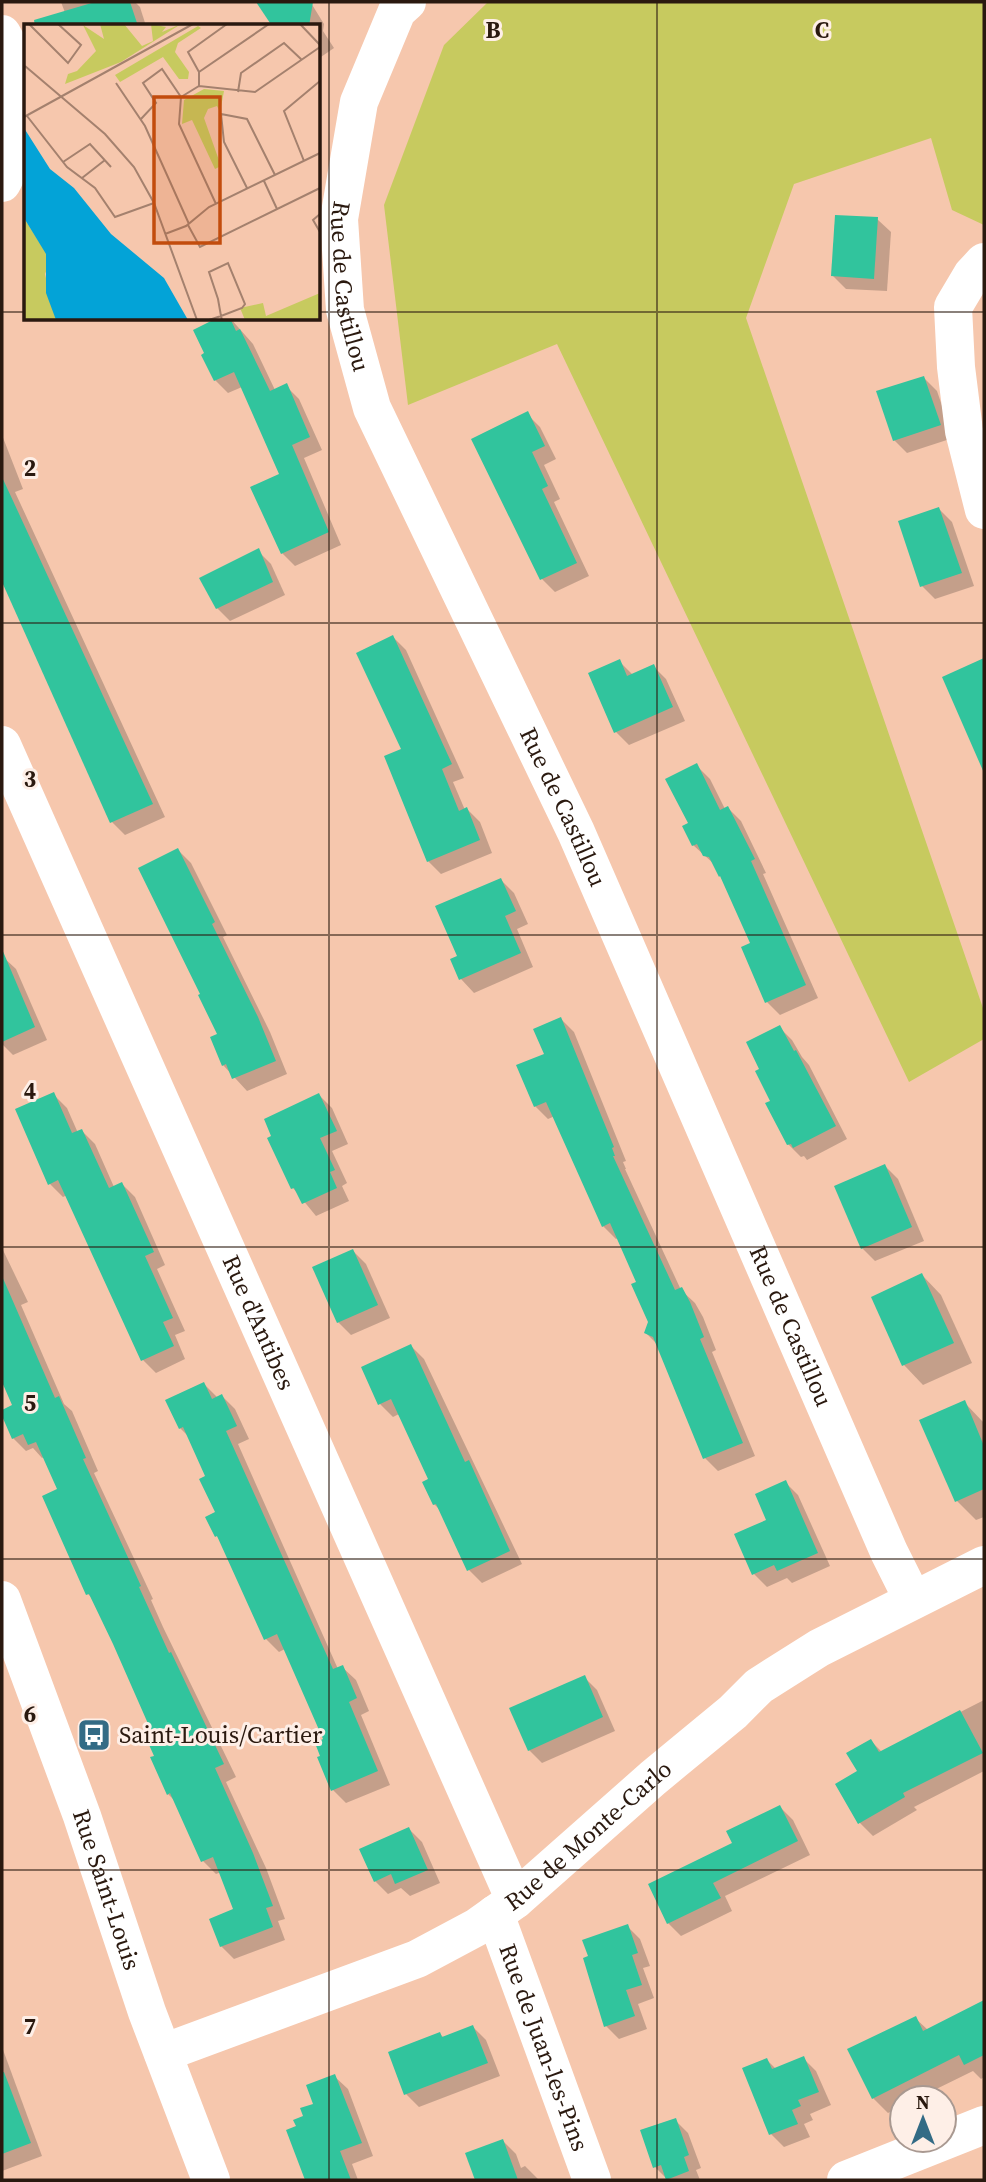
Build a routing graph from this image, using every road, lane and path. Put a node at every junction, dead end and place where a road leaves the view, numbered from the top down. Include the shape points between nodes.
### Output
1 (398, 5) edge
2 (2, 34) edge
3 (2, 183) edge
4 (984, 262) edge
5 (984, 510) edge
6 (2, 745) edge
7 (984, 1565) edge
8 (2, 1600) edge
9 (913, 1600) junction
10 (505, 1907) junction
11 (163, 2053) junction
12 (984, 2124) edge
13 (211, 2180) edge
14 (592, 2180) edge
15 (846, 2180) edge

1 - 9 street, Rue de Castillou via 359,102 340,219 345,310 372,408 576,832
2 - 3 street via 20,75 21,99
4 - 5 street via 954,307 964,431
6 - 10 street, Rue d'Antibes
7 - 9 street, Rue de Monte-Carlo
8 - 11 street, Rue Saint-Louis
9 - 10 street, Rue de Monte-Carlo via 819,1648 759,1686
10 - 11 street, Rue de Monte-Carlo via 418,1959
10 - 14 street, Rue de Juan-les-Pins
11 - 13 street, Rue Saint-Louis
12 - 15 street

